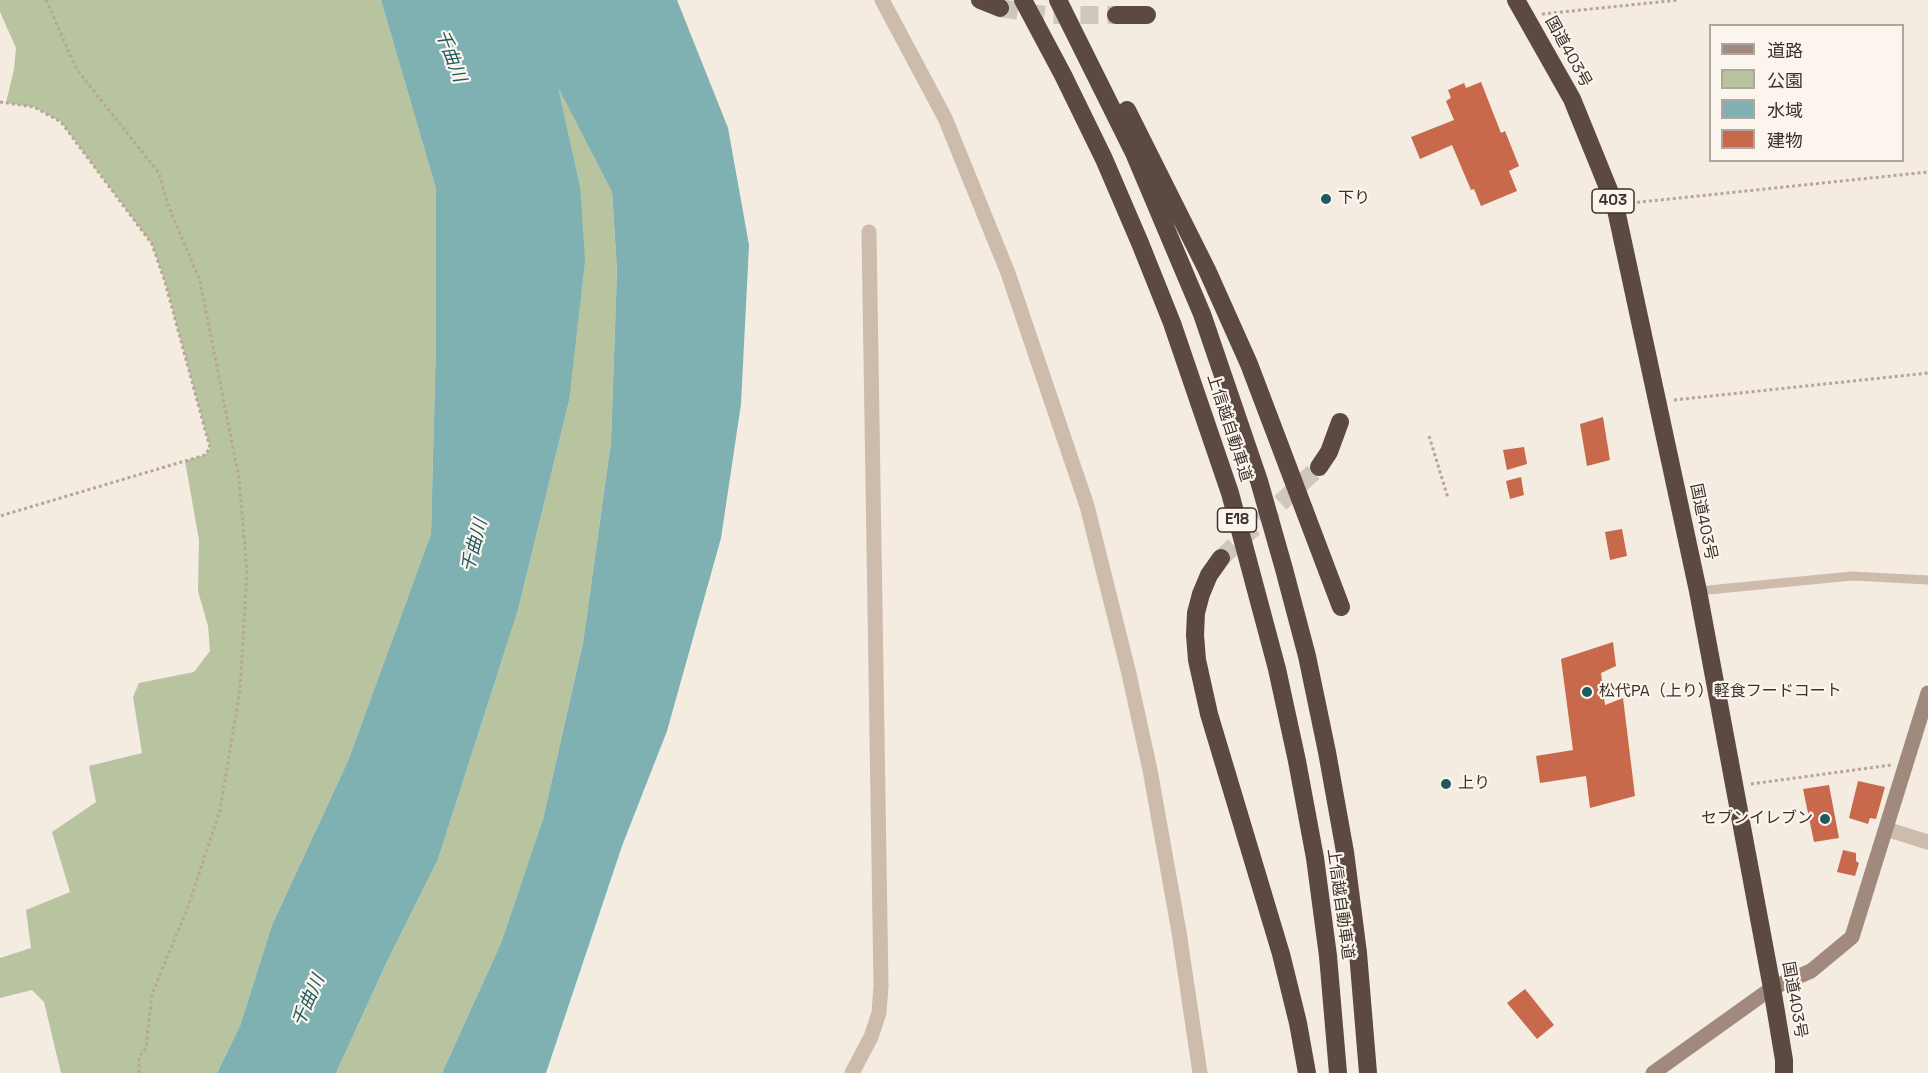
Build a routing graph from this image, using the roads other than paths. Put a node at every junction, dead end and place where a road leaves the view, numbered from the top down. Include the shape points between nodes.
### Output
1 (882, 0) edge
2 (980, 0) edge
3 (1023, 0) edge
4 (1060, 0) edge
5 (1000, 8) tunnel mouth
6 (1521, 8) edge
7 (1116, 15) tunnel mouth
8 (1147, 15) dead end
9 (869, 232) dead end
10 (1340, 422) dead end
11 (1319, 467) tunnel mouth
12 (1221, 558) tunnel mouth
13 (1928, 580) edge
14 (1698, 591) junction
15 (1341, 607) dead end
16 (1928, 693) edge
17 (1886, 829) junction
18 (1928, 842) edge
19 (1773, 988) junction
20 (852, 1073) edge
21 (1200, 1073) edge
22 (1307, 1073) edge
23 (1338, 1073) edge
24 (1368, 1073) edge
25 (1653, 1073) edge
26 (1784, 1073) edge

1 - 21 street via 945,118 1003,262 1087,506 1150,770
2 - 5 highway
3 - 23 highway, 上信越自動車道 / E18 via 1089,128 1140,243 1172,323 1230,493 1297,761 1328,956
4 - 15 highway via 1111,81 1207,270 1249,364
4 - 24 highway, 上信越自動車道 / E18 via 1170,234 1217,355 1262,492 1307,656 1329,763 1358,953
6 - 14 highway, 国道403号 / 403 via 1572,99 1615,205
7 - 8 highway
9 - 20 street via 881,986 879,1012 871,1037
10 - 11 highway
12 - 22 highway via 1209,575 1196,613 1197,660 1209,714 1281,954
13 - 14 lane via 1852,576
14 - 19 highway, 国道403号 / 403
16 - 17 street
17 - 18 street
17 - 19 street via 1852,937 1811,970
19 - 25 street
19 - 26 highway, 国道403号 / 403

